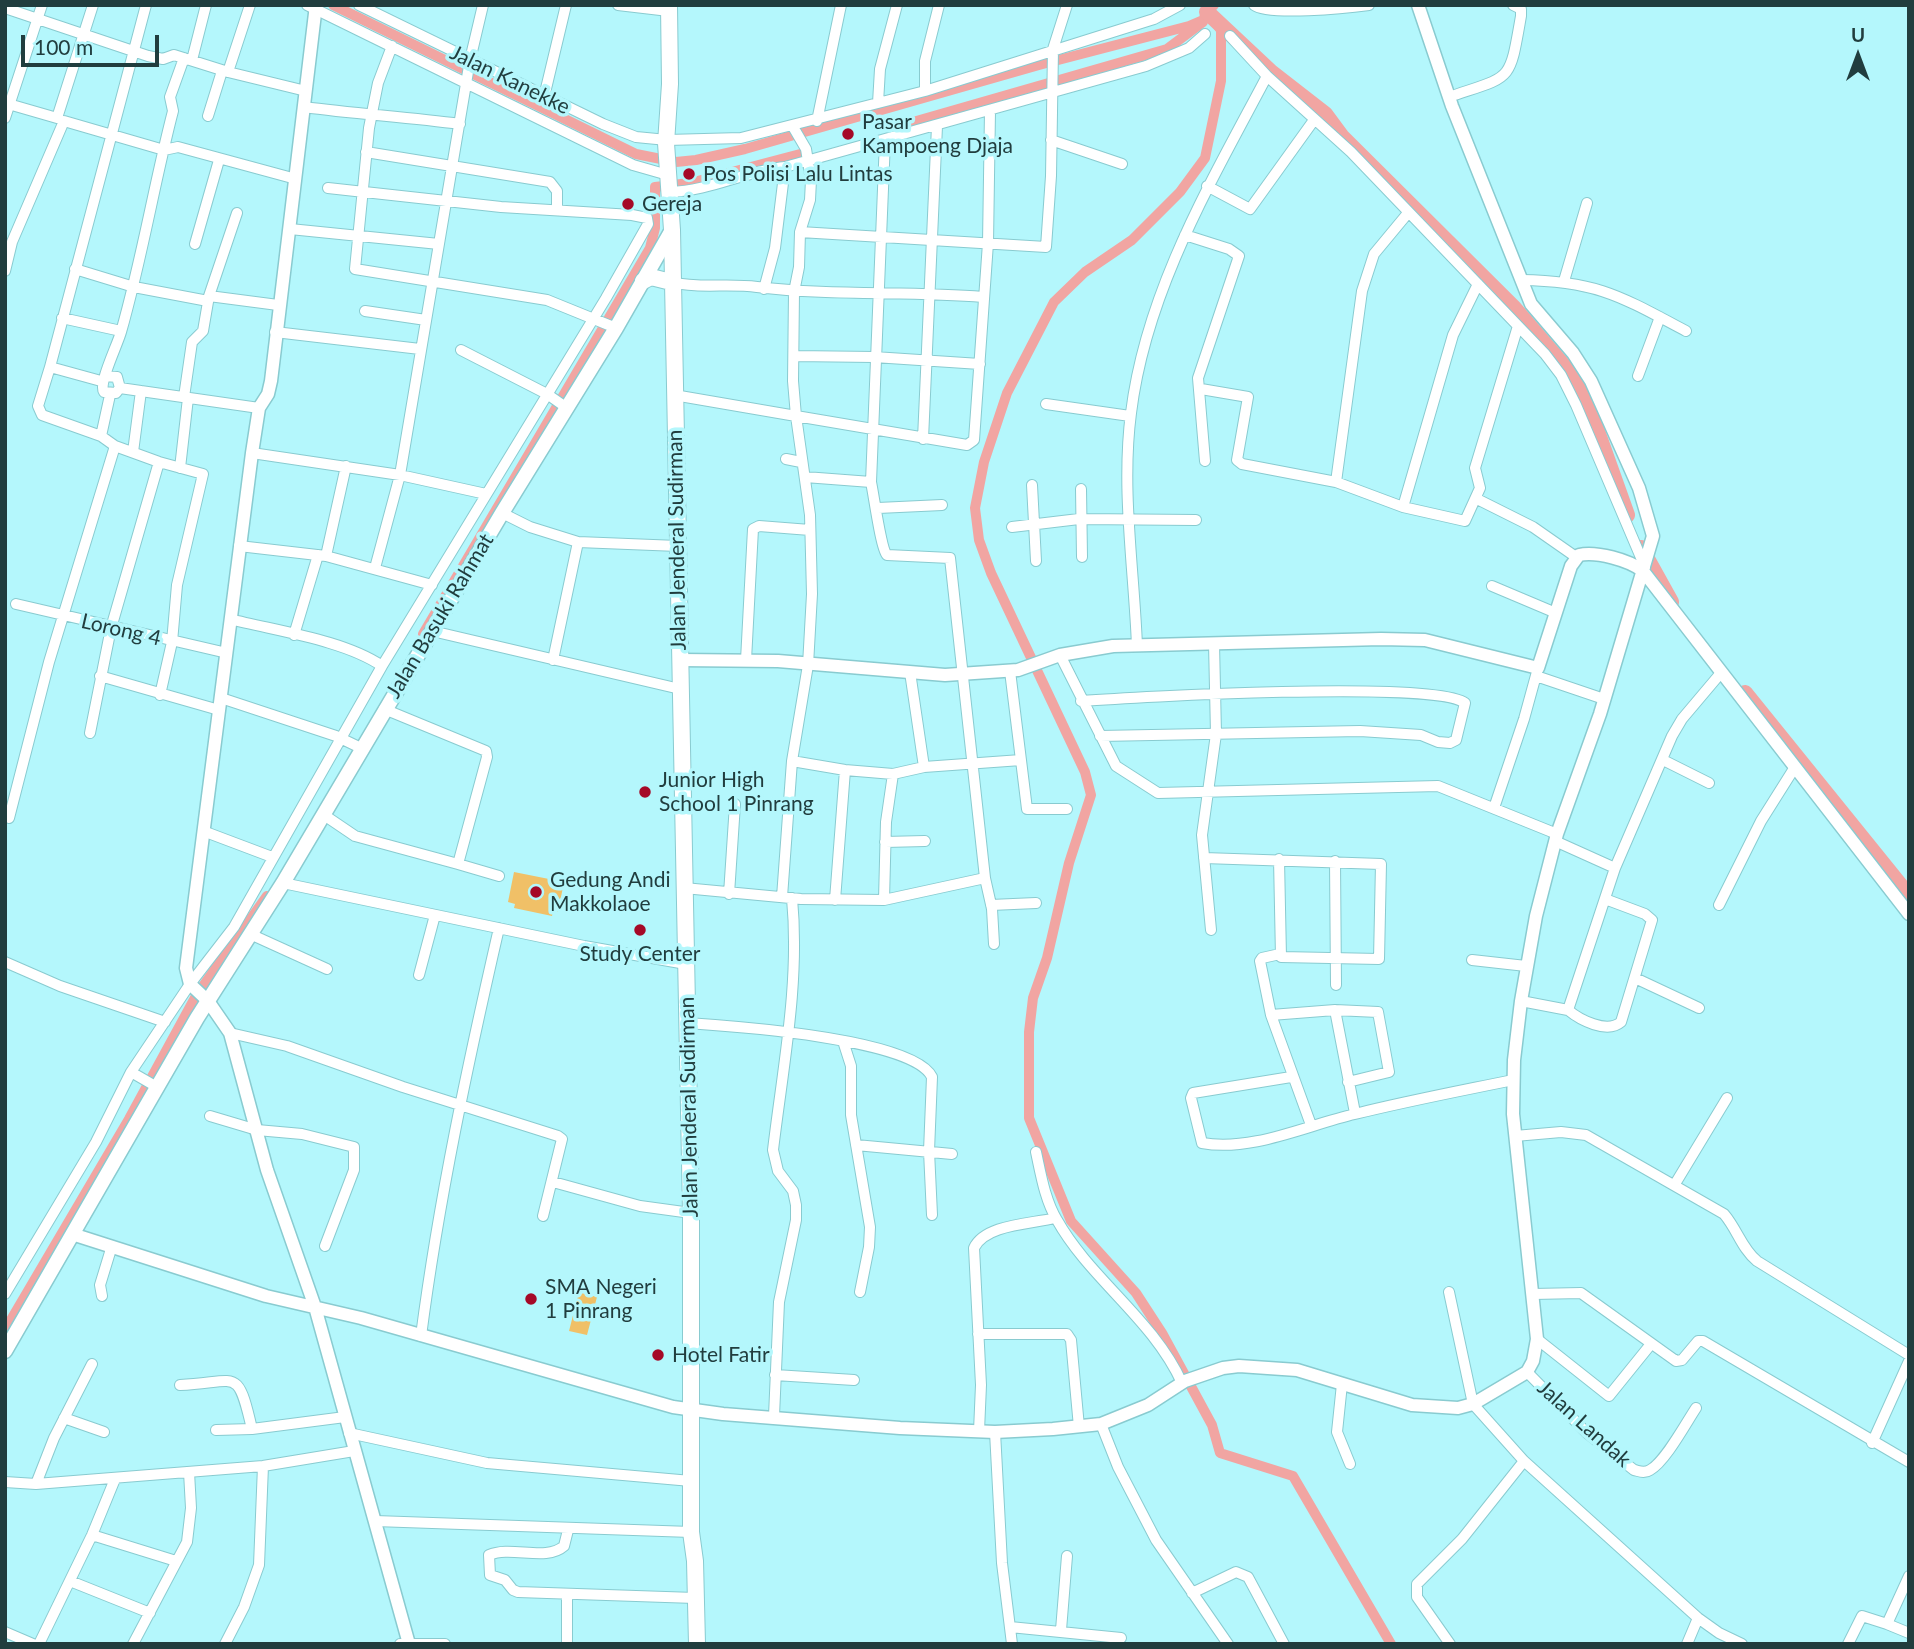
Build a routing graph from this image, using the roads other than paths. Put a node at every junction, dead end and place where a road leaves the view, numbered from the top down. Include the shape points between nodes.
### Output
1 (42, 5) edge
2 (93, 5) edge
3 (146, 5) edge
4 (206, 5) edge
5 (250, 5) edge
6 (359, 5) edge
7 (484, 5) edge
8 (566, 5) edge
9 (618, 5) edge
10 (841, 5) edge
11 (897, 5) edge
12 (939, 5) edge
13 (1067, 5) edge
14 (1180, 5) edge
15 (1368, 5) edge
16 (1418, 5) edge
17 (1513, 5) edge
18 (1254, 6) edge
19 (313, 7) edge
20 (5, 8) edge
21 (669, 8) edge
22 (37, 19) junction
23 (1205, 34) dead end
24 (83, 35) junction
25 (1230, 36) dead end
26 (391, 46) junction
27 (1053, 49) junction
28 (133, 51) junction
29 (188, 59) junction
30 (470, 59) junction
31 (225, 71) junction
32 (1267, 76) junction
33 (467, 82) junction
34 (306, 91) junction
35 (925, 91) junction
36 (1052, 92) junction
37 (544, 97) junction
38 (1449, 97) junction
39 (878, 103) junction
40 (8, 104) edge
41 (304, 107) junction
42 (990, 111) junction
43 (371, 115) junction
44 (208, 116) dead end
45 (5, 118) edge
46 (60, 120) junction
47 (1314, 120) junction
48 (817, 121) junction
49 (460, 124) junction
50 (792, 125) junction
51 (937, 126) junction
52 (111, 136) junction
53 (884, 140) junction
54 (1051, 140) junction
55 (666, 142) junction
56 (164, 150) junction
57 (366, 152) junction
58 (219, 160) junction
59 (809, 160) junction
60 (452, 164) junction
61 (1122, 164) dead end
62 (785, 167) junction
63 (296, 179) junction
64 (668, 179) junction
65 (1207, 186) junction
66 (328, 188) dead end
67 (361, 191) junction
68 (445, 200) junction
69 (1587, 203) dead end
70 (557, 210) junction
71 (237, 213) dead end
72 (1408, 213) junction
73 (290, 229) junction
74 (672, 230) junction
75 (800, 232) junction
76 (357, 234) junction
77 (1185, 235) junction
78 (880, 236) junction
79 (933, 240) junction
80 (988, 243) junction
81 (195, 244) dead end
82 (439, 244) junction
83 (6, 267) edge
84 (75, 269) junction
85 (1521, 280) junction
86 (433, 281) junction
87 (643, 281) junction
88 (1564, 281) junction
89 (671, 282) junction
90 (1478, 284) junction
91 (134, 287) junction
92 (764, 289) junction
93 (794, 292) junction
94 (876, 292) junction
95 (931, 293) junction
96 (983, 297) junction
97 (208, 299) junction
98 (278, 305) junction
99 (365, 311) dead end
100 (594, 316) junction
101 (1660, 317) junction
102 (62, 318) junction
103 (426, 320) junction
104 (613, 326) junction
105 (1518, 326) junction
106 (121, 331) junction
107 (1686, 331) dead end
108 (275, 332) junction
109 (420, 349) junction
110 (461, 350) dead end
111 (794, 356) junction
112 (874, 357) junction
113 (929, 362) junction
114 (980, 364) junction
115 (50, 366) junction
116 (1638, 376) dead end
117 (103, 379) junction
118 (120, 388) junction
119 (1201, 389) junction
120 (141, 391) junction
121 (547, 394) junction
122 (110, 395) junction
123 (674, 395) junction
124 (186, 398) junction
125 (1046, 404) dead end
126 (564, 406) junction
127 (259, 408) junction
128 (796, 416) junction
129 (1130, 416) junction
130 (871, 428) junction
131 (101, 436) junction
132 (923, 439) junction
133 (115, 446) junction
134 (133, 452) junction
135 (252, 453) junction
136 (786, 459) dead end
137 (1205, 461) dead end
138 (801, 462) junction
139 (159, 463) junction
140 (346, 466) junction
141 (180, 468) junction
142 (400, 475) junction
143 (805, 477) junction
144 (871, 482) junction
145 (1336, 482) junction
146 (1032, 485) dead end
147 (1082, 489) dead end
148 (486, 494) junction
149 (1477, 499) junction
150 (943, 505) dead end
151 (1403, 507) junction
152 (878, 508) junction
153 (502, 513) junction
154 (1129, 518) junction
155 (1079, 519) junction
156 (1196, 520) dead end
157 (1034, 524) junction
158 (1012, 527) dead end
159 (810, 530) junction
160 (578, 542) junction
161 (239, 546) junction
162 (678, 546) junction
163 (322, 556) junction
164 (1082, 557) dead end
165 (1576, 557) junction
166 (1036, 561) dead end
167 (1645, 566) junction
168 (375, 568) junction
169 (432, 585) junction
170 (1493, 586) dead end
171 (16, 604) dead end
172 (1556, 613) junction
173 (62, 617) junction
174 (230, 619) junction
175 (111, 628) junction
176 (432, 631) junction
177 (294, 635) junction
178 (172, 642) junction
179 (1214, 643) junction
180 (1137, 646) junction
181 (227, 653) junction
182 (1057, 657) junction
183 (553, 660) junction
184 (680, 660) junction
185 (746, 660) junction
186 (808, 665) junction
187 (382, 666) junction
188 (1010, 671) junction
189 (910, 672) junction
190 (1537, 672) junction
191 (964, 674) junction
192 (1720, 674) junction
193 (100, 676) junction
194 (680, 689) junction
195 (160, 695) junction
196 (1215, 695) junction
197 (1604, 699) junction
198 (1082, 701) junction
199 (220, 704) junction
200 (384, 709) junction
201 (90, 733) dead end
202 (1216, 734) junction
203 (1100, 736) junction
204 (342, 739) junction
205 (360, 747) junction
206 (1021, 760) junction
207 (1662, 760) junction
208 (792, 761) junction
209 (974, 762) junction
210 (924, 767) junction
211 (1795, 767) junction
212 (845, 770) junction
213 (893, 774) junction
214 (1709, 783) dead end
215 (1208, 794) junction
216 (735, 804) dead end
217 (1494, 808) junction
218 (1067, 809) dead end
219 (324, 815) junction
220 (9, 818) dead end
221 (203, 831) junction
222 (1556, 838) junction
223 (925, 841) dead end
224 (885, 842) junction
225 (272, 857) junction
226 (1204, 858) junction
227 (1279, 859) junction
228 (1335, 861) junction
229 (458, 864) junction
230 (1615, 868) junction
231 (499, 876) dead end
232 (985, 878) junction
233 (284, 883) junction
234 (684, 888) junction
235 (729, 894) junction
236 (787, 897) junction
237 (1605, 899) junction
238 (835, 900) junction
239 (884, 900) junction
240 (1036, 903) dead end
241 (991, 905) junction
242 (1719, 905) dead end
243 (1909, 914) edge
244 (435, 915) junction
245 (499, 928) junction
246 (1211, 930) dead end
247 (250, 934) junction
248 (994, 944) dead end
249 (1280, 954) junction
250 (1334, 958) junction
251 (1472, 960) dead end
252 (5, 962) edge
253 (686, 964) junction
254 (1527, 966) junction
255 (327, 969) dead end
256 (419, 975) dead end
257 (1635, 978) junction
258 (1336, 985) dead end
259 (198, 992) junction
260 (1521, 1001) junction
261 (1699, 1007) dead end
262 (1335, 1010) junction
263 (1568, 1010) junction
264 (1270, 1015) junction
265 (165, 1022) junction
266 (686, 1023) junction
267 (230, 1033) junction
268 (789, 1034) junction
269 (843, 1041) junction
270 (134, 1074) junction
271 (1291, 1077) junction
272 (1513, 1080) junction
273 (1348, 1082) junction
274 (154, 1085) junction
275 (1727, 1098) dead end
276 (459, 1105) junction
277 (1355, 1113) junction
278 (209, 1116) dead end
279 (1311, 1125) junction
280 (257, 1130) junction
281 (1515, 1136) junction
282 (856, 1145) junction
283 (929, 1151) junction
284 (1036, 1153) dead end
285 (951, 1154) dead end
286 (553, 1182) junction
287 (1675, 1184) junction
288 (691, 1213) junction
289 (932, 1215) dead end
290 (543, 1216) dead end
291 (1055, 1218) junction
292 (72, 1234) junction
293 (325, 1246) dead end
294 (111, 1249) junction
295 (860, 1292) dead end
296 (1449, 1292) dead end
297 (5, 1294) edge
298 (1533, 1294) junction
299 (102, 1296) dead end
300 (316, 1307) junction
301 (978, 1334) junction
302 (421, 1336) junction
303 (1537, 1339) junction
304 (1651, 1344) junction
305 (5, 1351) edge
306 (1909, 1355) edge
307 (1909, 1361) edge
308 (92, 1364) dead end
309 (1527, 1372) junction
310 (775, 1375) junction
311 (1179, 1376) junction
312 (854, 1381) dead end
313 (1342, 1384) junction
314 (180, 1385) dead end
315 (1474, 1404) junction
316 (1696, 1408) dead end
317 (693, 1410) junction
318 (775, 1416) junction
319 (345, 1417) junction
320 (64, 1418) junction
321 (1101, 1424) junction
322 (1079, 1427) junction
323 (252, 1429) junction
324 (216, 1430) dead end
325 (104, 1432) dead end
326 (979, 1432) junction
327 (995, 1432) junction
328 (349, 1433) junction
329 (1872, 1443) junction
330 (354, 1451) junction
331 (1524, 1461) junction
332 (1909, 1462) edge
333 (1350, 1464) dead end
334 (263, 1466) junction
335 (189, 1472) junction
336 (115, 1479) junction
337 (691, 1481) junction
338 (5, 1482) edge
339 (36, 1484) junction
340 (375, 1521) junction
341 (568, 1530) junction
342 (691, 1532) junction
343 (92, 1535) junction
344 (1067, 1556) dead end
345 (176, 1561) junction
346 (1909, 1576) edge
347 (70, 1581) junction
348 (1192, 1593) junction
349 (567, 1595) junction
350 (695, 1598) junction
351 (150, 1613) junction
352 (1698, 1618) junction
353 (1887, 1624) junction
354 (1010, 1627) junction
355 (1061, 1630) junction
356 (5, 1632) edge
357 (1909, 1633) edge
358 (1121, 1638) dead end
359 (406, 1643) edge
360 (33, 1644) edge
361 (39, 1644) edge
362 (133, 1644) edge
363 (225, 1644) edge
364 (445, 1644) edge
365 (567, 1644) edge
366 (697, 1644) edge
367 (1012, 1644) edge
368 (1228, 1644) edge
369 (1284, 1644) edge
370 (1450, 1644) edge
371 (1687, 1644) edge
372 (1742, 1644) edge
373 (1848, 1644) edge

1 - 22 street
2 - 24 street
3 - 28 street
4 - 29 street
5 - 31 street
6 - 30 street, Jalan Kanekke
7 - 30 street
8 - 37 street
9 - 21 street
10 - 48 street
11 - 39 street via 880,69
12 - 35 street via 925,61
13 - 27 street
14 - 27 street, Jalan Kanekke via 1154,19
15 - 18 street via 1304,10
16 - 38 street
17 - 38 street via 1521,9 1521,16 1510,70 1502,79
19 - 26 street
19 - 34 street
20 - 22 street
21 - 55 highway, Jalan Jenderal Sudirman
22 - 24 street
22 - 40 street
23 - 36 street via 1166,59
24 - 28 street
24 - 46 street
25 - 32 street
26 - 33 street
26 - 43 street
27 - 35 street, Jalan Kanekke
27 - 36 street
28 - 29 street via 156,58
28 - 52 street
29 - 31 street
29 - 56 street via 170,97 173,111
30 - 33 street
30 - 37 street, Jalan Kanekke
31 - 34 street
31 - 44 street
32 - 47 street
32 - 65 street
33 - 49 street
33 - 64 street
34 - 41 street
35 - 39 street, Jalan Kanekke
36 - 42 street
36 - 54 street
37 - 55 street, Jalan Kanekke via 636,137
38 - 85 street
39 - 48 street, Jalan Kanekke
40 - 45 street
40 - 46 street
41 - 43 street
41 - 63 street
42 - 51 street
42 - 80 street
43 - 49 street
43 - 57 street
46 - 52 street
46 - 83 street
47 - 65 street via 1250,209
47 - 72 street
48 - 50 street, Jalan Kanekke
49 - 60 street
50 - 55 street, Jalan Kanekke via 741,138
50 - 59 street
51 - 53 street
51 - 79 street
52 - 56 street
52 - 84 street
53 - 59 street
53 - 78 street
54 - 61 street
54 - 80 street via 1046,247
55 - 64 highway, Jalan Jenderal Sudirman
56 - 58 street via 178,147
56 - 91 street
57 - 60 street
57 - 67 street
58 - 63 street
58 - 81 street
59 - 62 street
59 - 75 street via 810,200
60 - 68 street
60 - 70 street via 554,184
62 - 64 street via 694,191
62 - 92 street via 775,248
63 - 73 street
64 - 74 highway, Jalan Jenderal Sudirman
65 - 77 street
66 - 67 street
67 - 68 street
67 - 76 street
68 - 70 street
68 - 82 street
69 - 88 street
70 - 100 street via 647,218 639,242
71 - 97 street
72 - 90 street
72 - 145 street via 1374,254 1362,291
73 - 76 street
73 - 98 street
74 - 87 main road, Jalan Basuki Rahmat
74 - 89 highway, Jalan Jenderal Sudirman
75 - 78 street
75 - 93 street
76 - 82 street
76 - 86 street via 355,269
77 - 119 street via 1239,256 1199,372
77 - 129 street via 1149,331
78 - 79 street
78 - 94 street
79 - 80 street
79 - 95 street
80 - 96 street
82 - 86 street
84 - 91 street
84 - 102 street
85 - 88 street
85 - 167 street via 1531,304 1573,353 1600,398 1639,488 1653,536
86 - 100 street via 547,300
86 - 103 street
87 - 89 highway via 652,277
87 - 104 main road, Jalan Basuki Rahmat
88 - 101 street via 1615,293
89 - 92 street
89 - 123 highway, Jalan Jenderal Sudirman
90 - 105 street
90 - 151 street via 1453,335
91 - 97 street
91 - 106 street
92 - 93 street
93 - 94 street
93 - 111 street
94 - 95 street
94 - 112 street
95 - 96 street
95 - 113 street
96 - 114 street
97 - 98 street
97 - 124 street via 203,331 192,342
98 - 108 street
99 - 103 street
100 - 104 street
100 - 121 street
101 - 107 street
101 - 116 street
102 - 106 street
102 - 115 street
103 - 109 street
104 - 126 main road, Jalan Basuki Rahmat
105 - 149 street via 1475,468 1480,488
105 - 167 street via 1561,375
106 - 117 street
108 - 109 street
108 - 127 street via 271,381
109 - 142 street
110 - 121 street
111 - 112 street
111 - 128 street
112 - 113 street
112 - 130 street
113 - 114 street
113 - 132 street
114 - 132 street via 974,440 963,445
115 - 117 street
115 - 131 street via 38,412
117 - 118 street via 117,377
117 - 122 street via 104,392
118 - 120 street
118 - 122 street
119 - 137 street
119 - 145 street via 1248,397 1237,460 1247,466
120 - 124 street
120 - 134 street
121 - 126 street
121 - 148 street
122 - 131 street
123 - 128 street
123 - 162 highway, Jalan Jenderal Sudirman
124 - 127 street
124 - 141 street
125 - 129 street
126 - 153 main road, Jalan Basuki Rahmat
127 - 135 street
128 - 130 street
128 - 138 street
129 - 154 street
130 - 132 street
130 - 144 street
131 - 133 street
133 - 134 street
133 - 173 street
134 - 139 street
135 - 140 street
135 - 161 street
136 - 138 street
138 - 143 street
139 - 141 street
139 - 175 street
140 - 142 street
140 - 163 street
141 - 178 street via 201,472 202,482 177,585
142 - 148 street
142 - 168 street
143 - 144 street
143 - 159 street
144 - 152 street
145 - 151 street
146 - 157 street
147 - 155 street
148 - 169 street
149 - 151 street via 1461,522
149 - 165 street via 1533,527
150 - 152 street
152 - 191 street via 881,544 887,555 950,558
153 - 160 street
153 - 176 main road, Jalan Basuki Rahmat
154 - 155 street
154 - 156 street
154 - 180 street
155 - 157 street
155 - 164 street
157 - 158 street
157 - 166 street
159 - 185 street via 753,529
159 - 186 street
160 - 162 street
160 - 183 street
161 - 163 street
161 - 174 street
162 - 184 highway, Jalan Jenderal Sudirman
163 - 168 street
163 - 177 street
165 - 167 street via 1582,554
165 - 172 street
167 - 192 street
167 - 197 street
168 - 169 street
169 - 187 street
170 - 172 street
171 - 173 street, Lorong 4
172 - 190 street
173 - 175 street, Lorong 4
173 - 220 street
174 - 177 street
174 - 181 street
175 - 178 street, Lorong 4
175 - 193 street
176 - 183 street
176 - 200 main road, Jalan Basuki Rahmat
177 - 187 street via 356,652
178 - 181 street, Lorong 4
178 - 195 street
179 - 180 street
179 - 190 street via 1425,640
179 - 196 street
180 - 182 street
181 - 199 street
182 - 188 street
182 - 198 street
183 - 194 street
184 - 185 street
184 - 194 highway, Jalan Jenderal Sudirman
185 - 186 street
186 - 189 street
186 - 208 street
187 - 204 street
188 - 191 street
188 - 206 street
189 - 191 street
189 - 210 street
190 - 197 street
190 - 217 street
191 - 209 street
192 - 207 street via 1678,724
192 - 211 street
193 - 195 street
193 - 201 street
194 - 234 highway, Jalan Jenderal Sudirman
195 - 199 street
196 - 198 street
196 - 202 street
196 - 202 street via 1410,693 1465,703 1456,740 1450,743 1400,733
197 - 222 street
198 - 203 street
199 - 204 street
199 - 221 street
200 - 205 main road, Jalan Basuki Rahmat
200 - 229 street via 486,751
202 - 203 street
202 - 215 street
203 - 215 street via 1116,766 1150,790
204 - 205 street
204 - 225 street
205 - 219 main road, Jalan Basuki Rahmat
206 - 209 street
206 - 218 street via 1027,809
207 - 214 street
207 - 230 street
208 - 212 street
208 - 236 street
209 - 210 street
209 - 232 street
210 - 213 street
211 - 242 street via 1761,821
211 - 243 street
212 - 213 street
212 - 238 street
213 - 224 street
215 - 217 street via 1438,786
215 - 226 street
216 - 235 street
217 - 222 street
219 - 229 street via 355,836
219 - 233 main road, Jalan Basuki Rahmat
221 - 225 street
221 - 259 street via 186,958
222 - 230 street
222 - 254 street
223 - 224 street
224 - 239 street
225 - 259 street
226 - 227 street
226 - 246 street
227 - 228 street
227 - 249 street
228 - 250 street
228 - 250 street via 1381,864 1381,921 1379,959
229 - 231 street
230 - 237 street
232 - 239 street
232 - 241 street
233 - 244 street
233 - 247 main road, Jalan Basuki Rahmat
234 - 235 street
234 - 253 highway, Jalan Jenderal Sudirman
235 - 236 street
236 - 238 street
236 - 268 street via 795,951
237 - 257 street via 1651,917
237 - 263 street
238 - 239 street
240 - 241 street
241 - 248 street
244 - 245 street
244 - 256 street
245 - 253 street
245 - 276 street
247 - 255 street
247 - 259 main road, Jalan Basuki Rahmat
249 - 250 street via 1287,959
249 - 264 street via 1260,961
250 - 258 street
251 - 254 street
252 - 265 street
253 - 266 highway, Jalan Jenderal Sudirman
254 - 260 street
257 - 261 street
257 - 263 street via 1617,1026 1585,1020
259 - 265 street
259 - 267 street
259 - 274 main road, Jalan Basuki Rahmat
260 - 263 street
260 - 272 street
262 - 264 street
262 - 273 street
262 - 273 street via 1378,1012 1382,1021 1389,1072
264 - 271 street
265 - 270 street
266 - 268 street
266 - 288 highway, Jalan Jenderal Sudirman
267 - 276 street via 273,1042
267 - 280 street
268 - 269 street
268 - 310 street via 773,1156 793,1191 796,1220 779,1302
269 - 282 street via 851,1066
269 - 283 street via 900,1054 929,1071
270 - 274 street
270 - 297 street
271 - 279 street
271 - 279 street via 1193,1093 1202,1143 1233,1144
272 - 277 street
272 - 281 street
273 - 277 street
274 - 292 main road, Jalan Basuki Rahmat
275 - 287 street
276 - 286 street via 562,1139
276 - 302 street
277 - 279 street
278 - 280 street
280 - 293 street via 345,1142 356,1150 354,1170
280 - 300 street
281 - 287 street via 1580,1132
281 - 298 street
282 - 283 street
282 - 295 street via 870,1227
283 - 285 street
283 - 289 street
284 - 291 street
286 - 288 street via 640,1206
286 - 290 street
287 - 306 street via 1724,1214 1757,1261
288 - 317 highway, Jalan Jenderal Sudirman
291 - 301 street via 993,1232 975,1244
291 - 311 street
292 - 294 street
292 - 305 main road, Jalan Basuki Rahmat
294 - 299 street via 100,1285
294 - 300 street
296 - 315 street
298 - 303 street
298 - 304 street via 1581,1293
300 - 302 street
300 - 319 street
301 - 322 street via 1067,1334
301 - 326 street
302 - 317 street
303 - 304 street via 1609,1396
303 - 309 street
304 - 329 street via 1680,1362 1703,1341
307 - 329 street
308 - 320 street
309 - 315 street
309 - 316 street, Jalan Landak via 1587,1433 1643,1473 1659,1461
310 - 312 street
310 - 318 street
311 - 313 street via 1223,1368 1297,1370
311 - 321 street via 1148,1405
313 - 315 street via 1421,1406
313 - 333 street via 1337,1432
314 - 323 street via 227,1380 238,1384 244,1391
315 - 331 street
317 - 318 street
317 - 337 highway, Jalan Jenderal Sudirman
318 - 326 street
319 - 323 street
319 - 328 street
320 - 325 street
320 - 339 street
321 - 322 street
321 - 348 street via 1156,1540
322 - 327 street
323 - 324 street
326 - 327 street
327 - 354 street
328 - 330 street
328 - 337 street via 487,1462
329 - 332 street
330 - 334 street
330 - 340 street
331 - 352 street
331 - 370 street via 1462,1539 1417,1584 1417,1597
334 - 335 street
334 - 363 street via 259,1565
335 - 336 street
335 - 345 street via 188,1536
336 - 339 street
336 - 343 street
337 - 342 highway, Jalan Jenderal Sudirman
338 - 339 street
340 - 341 street
340 - 359 street
341 - 342 street
341 - 349 street via 561,1550 504,1550 489,1555 487,1561 490,1574 505,1580 513,1590
342 - 350 highway, Jalan Jenderal Sudirman
343 - 345 street
343 - 347 street
344 - 355 street
345 - 351 street
346 - 353 street
347 - 351 street
347 - 361 street
348 - 368 street
348 - 369 street via 1242,1572
349 - 350 street
349 - 365 street
350 - 366 highway, Jalan Jenderal Sudirman
351 - 362 street
352 - 371 street
352 - 372 street
353 - 357 street
353 - 373 street via 1862,1616
354 - 355 street
354 - 367 street
355 - 358 street
356 - 360 street
359 - 364 street

